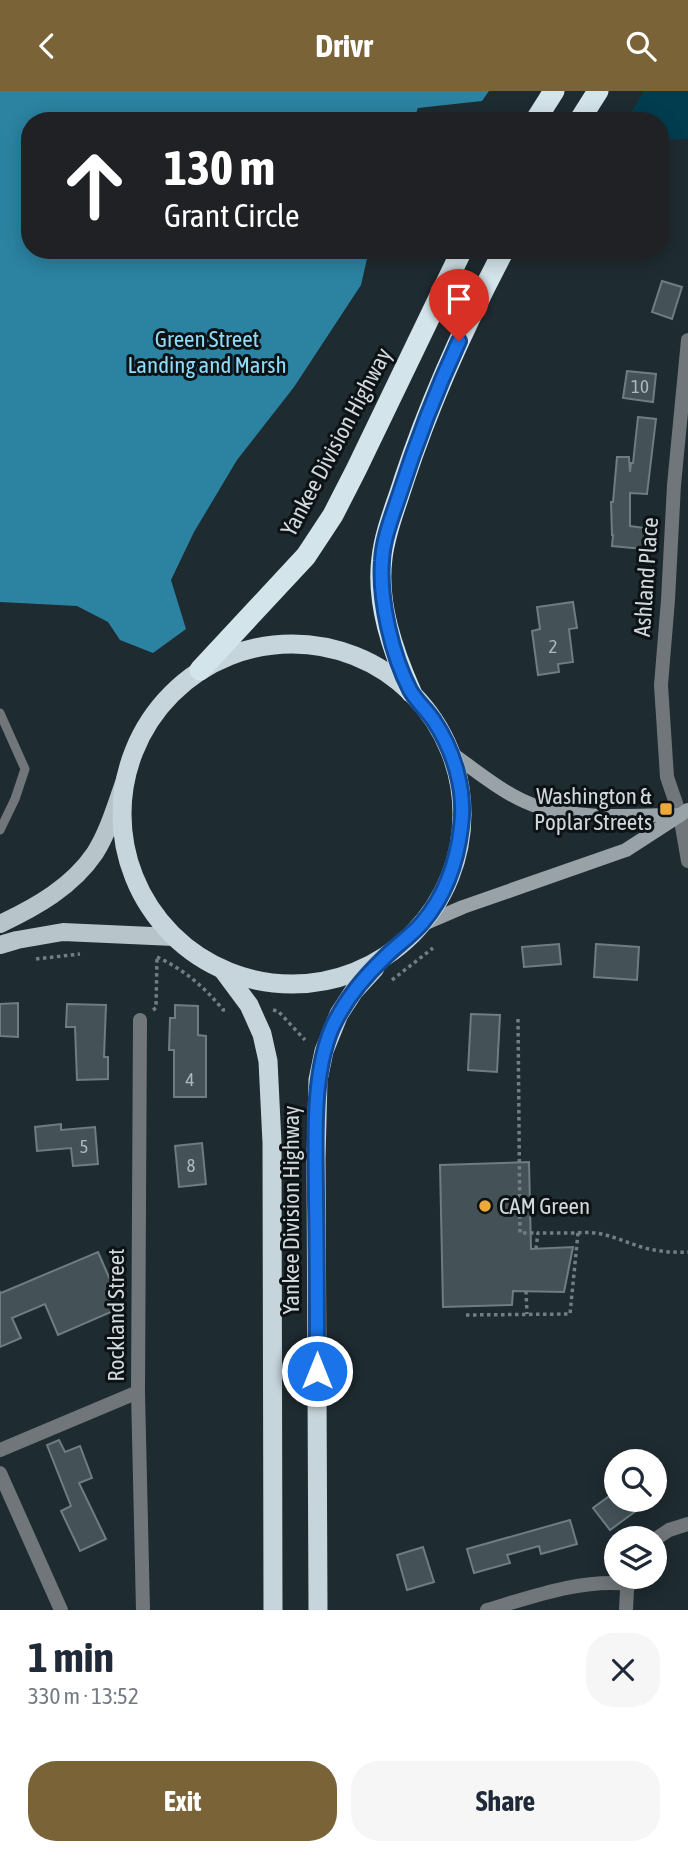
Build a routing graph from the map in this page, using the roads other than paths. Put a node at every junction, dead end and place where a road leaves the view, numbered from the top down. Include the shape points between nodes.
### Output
1 (554, 91) edge
2 (598, 91) edge
3 (541, 112) edge
4 (585, 112) edge
5 (458, 259) edge
6 (500, 259) edge
7 (688, 340) edge
8 (200, 670) junction
9 (411, 692) junction
10 (0, 713) edge
11 (451, 753) junction
12 (126, 777) junction
13 (684, 812) edge
14 (0, 830) edge
15 (688, 861) edge
16 (0, 924) edge
17 (421, 925) junction
18 (174, 937) junction
19 (0, 945) edge
20 (385, 957) junction
21 (223, 970) junction
22 (140, 1020) road end
23 (138, 1392) junction
24 (0, 1450) edge
25 (0, 1473) edge
26 (688, 1524) edge
27 (667, 1531) edge
28 (604, 1582) edge
29 (629, 1589) edge
30 (61, 1610) edge
31 (143, 1610) edge
32 (272, 1610) edge
33 (318, 1610) edge
34 (487, 1610) edge
35 (626, 1610) edge

1 - 3 highway
2 - 4 highway
5 - 8 highway, Yankee Division Highway via 333,515 306,556
6 - 9 highway via 428,413 382,559 383,601
7 - 13 street, Ashland Place via 661,685 667,777
8 - 9 highway via 253,648 312,645 359,657
8 - 12 highway via 153,716 135,748
9 - 11 highway
10 - 14 lane via 25,769
11 - 13 main road via 538,807 584,815
11 - 17 highway via 460,788 462,824 447,884
12 - 16 main road via 102,840 87,863 53,894
12 - 18 highway via 122,820 135,881 150,909
13 - 15 street, Ashland Place
13 - 17 main road via 626,850
17 - 20 highway
18 - 19 main road via 63,932
18 - 21 highway
20 - 21 highway via 349,975 313,983 271,983
20 - 33 highway, Yankee Division Highway via 339,1014 318,1080
21 - 32 highway, Yankee Division Highway via 256,1020 270,1082
22 - 23 street, Rockland Street
23 - 24 street
23 - 31 street, Rockland Street
25 - 30 street
26 - 27 street
28 - 34 street
29 - 35 street

